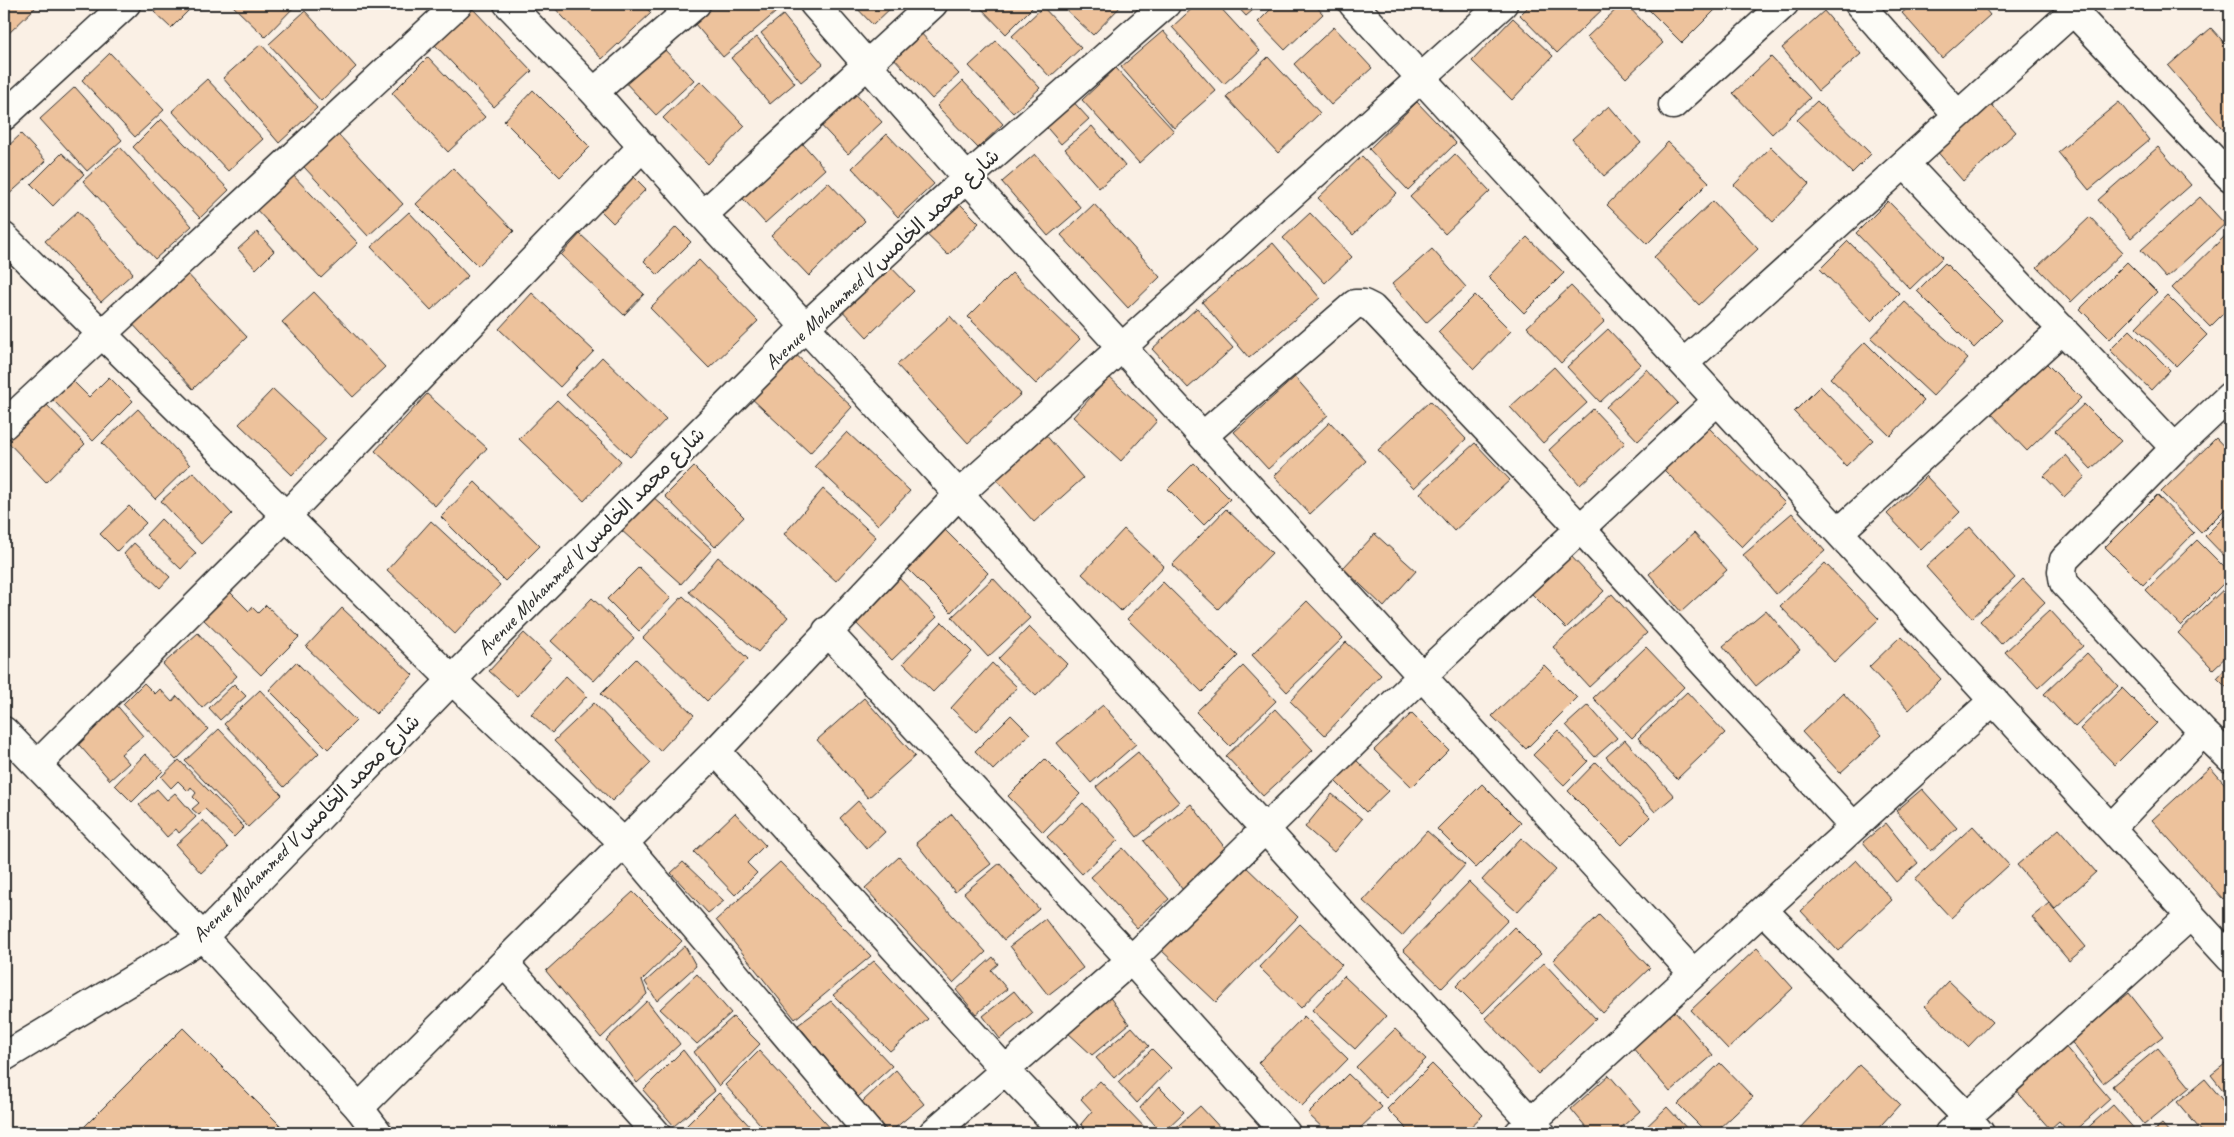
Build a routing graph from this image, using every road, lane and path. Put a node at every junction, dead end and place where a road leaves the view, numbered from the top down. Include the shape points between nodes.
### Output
1 (126, 4) edge
2 (458, 4) edge
3 (508, 4) edge
4 (696, 4) edge
5 (814, 4) edge
6 (933, 4) edge
7 (1166, 4) edge
8 (1353, 4) edge
9 (1503, 4) edge
10 (1784, 4) edge
11 (1859, 4) edge
12 (2077, 7) edge
13 (867, 64) junction
14 (1422, 78) junction
15 (594, 92) junction
16 (1674, 104) dead end
17 (1957, 114) junction
18 (4, 116) edge
19 (643, 146) junction
20 (1905, 164) junction
21 (2229, 173) edge
22 (967, 178) junction
23 (703, 215) junction
24 (4, 237) edge
25 (806, 326) junction
26 (2063, 329) junction
27 (101, 333) junction
28 (1123, 348) junction
29 (1684, 363) junction
30 (2230, 396) edge
31 (1718, 400) junction
32 (4, 425) edge
33 (1204, 435) junction
34 (2175, 448) junction
35 (958, 495) junction
36 (286, 516) junction
37 (1581, 528) junction
38 (1839, 532) junction
39 (827, 631) junction
40 (1422, 677) junction
41 (452, 680) junction
42 (1994, 700) junction
43 (4, 731) edge
44 (2203, 732) junction
45 (716, 751) junction
46 (2230, 758) edge
47 (38, 764) junction
48 (1853, 826) junction
49 (2111, 828) junction
50 (1266, 829) junction
51 (625, 844) junction
52 (1764, 911) junction
53 (2191, 915) junction
54 (203, 937) junction
55 (2230, 958) edge
56 (1131, 960) junction
57 (505, 964) junction
58 (1693, 974) junction
59 (4, 1057) edge
60 (1006, 1071) junction
61 (359, 1108) junction
62 (1965, 1128) edge
63 (1530, 1130) edge
64 (378, 1133) edge
65 (656, 1133) edge
66 (869, 1133) edge
67 (933, 1133) edge
68 (1065, 1133) edge
69 (1286, 1133) edge

1 - 18 street
2 - 27 street
3 - 15 street
4 - 15 street
5 - 13 street
6 - 13 street
7 - 22 street, Avenue Mohammed V شارع محمد الخامس
8 - 14 street
9 - 14 street
10 - 16 street
11 - 17 street
12 - 17 street
12 - 21 street
13 - 22 street
13 - 23 street
14 - 28 street
14 - 29 street
15 - 19 street
17 - 20 street
19 - 23 street
19 - 36 street
20 - 26 street
20 - 29 street
22 - 25 street, Avenue Mohammed V شارع محمد الخامس
22 - 28 street
23 - 25 street
24 - 27 street
25 - 35 street
25 - 41 street, Avenue Mohammed V شارع محمد الخامس
26 - 34 street
26 - 38 street
27 - 32 street
27 - 36 street
28 - 33 street
28 - 35 street
29 - 31 street
30 - 34 street
31 - 37 street
31 - 38 street
33 - 37 street via 1355,304 1364,304 1372,308
33 - 40 street
34 - 44 street via 2064,560 2062,571 2064,583
35 - 39 street
35 - 50 street
36 - 41 street
36 - 47 street
37 - 40 street
37 - 48 street
38 - 42 street
39 - 45 street
39 - 56 street
40 - 50 street
40 - 58 street
41 - 51 street
41 - 54 street, Avenue Mohammed V شارع محمد الخامس
42 - 48 street
42 - 49 street
43 - 47 street
44 - 46 street
44 - 49 street
45 - 51 street
45 - 60 street
47 - 54 street
48 - 52 street
49 - 53 street
50 - 56 street
50 - 63 street
51 - 57 street
51 - 66 street
52 - 58 street
52 - 62 street
53 - 55 street
53 - 62 street
54 - 59 street, Avenue Mohammed V شارع محمد الخامس
54 - 61 street
56 - 60 street
56 - 69 street
57 - 61 street
57 - 65 street
58 - 63 street
60 - 67 street
60 - 68 street
61 - 64 street

